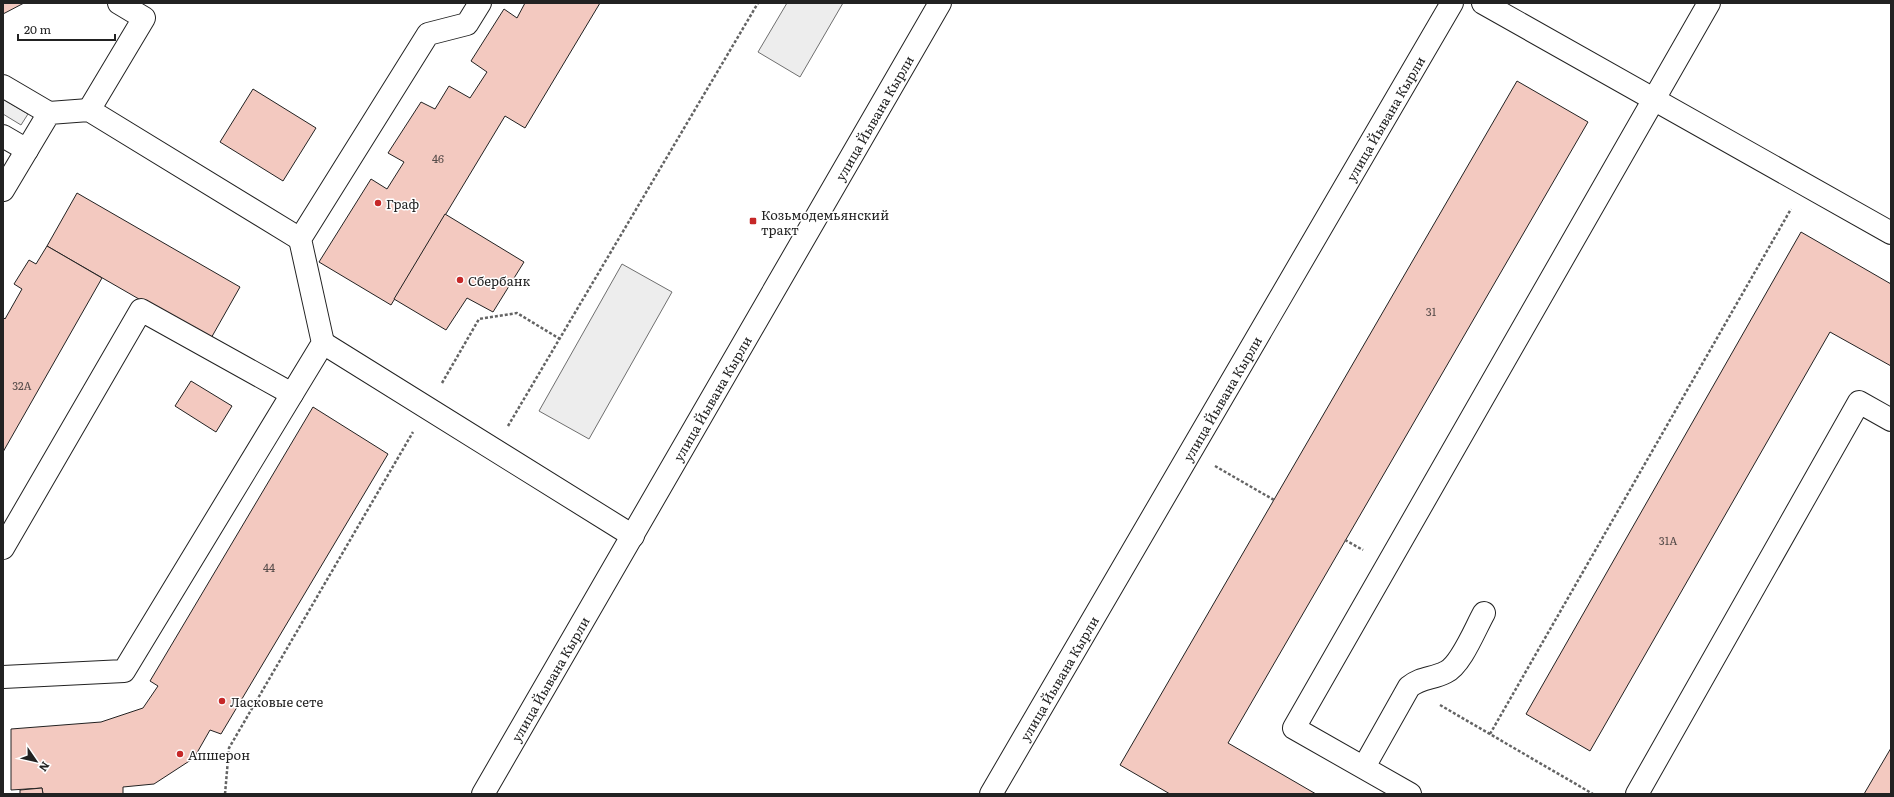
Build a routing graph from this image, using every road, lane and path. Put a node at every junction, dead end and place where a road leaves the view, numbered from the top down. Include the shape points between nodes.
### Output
1 (119, 3) edge
2 (480, 3) edge
3 (758, 3) edge
4 (940, 3) edge
5 (1452, 3) edge
6 (1483, 3) edge
7 (1709, 3) edge
8 (3, 86) edge
9 (1653, 99) junction
10 (89, 110) junction
11 (49, 113) junction
12 (3, 136) edge
13 (26, 150) junction
14 (1805, 185) junction
15 (3, 190) edge
16 (1891, 234) edge
17 (300, 239) junction
18 (560, 339) junction
19 (323, 343) junction
20 (292, 394) junction
21 (428, 408) junction
22 (1891, 420) edge
23 (495, 449) junction
24 (1190, 452) junction
25 (1274, 500) dead end
26 (633, 536) junction
27 (3, 548) edge
28 (1484, 613) dead end
29 (3, 677) edge
30 (1409, 687) junction
31 (1490, 734) junction
32 (1364, 767) junction
33 (224, 794) edge
34 (483, 794) edge
35 (991, 794) edge
36 (1410, 794) edge
37 (1593, 794) edge
38 (1637, 794) edge

1 - 10 main road via 144,18
2 - 17 main road via 467,24 428,34
3 - 18 path
4 - 26 main road, улица Йывана Кырли
5 - 24 main road, улица Йывана Кырли
6 - 9 main road
7 - 9 main road
8 - 11 main road
9 - 14 main road
9 - 32 main road via 1294,728
10 - 11 main road
10 - 17 main road
11 - 13 main road
12 - 13 main road
13 - 15 main road
14 - 16 main road
14 - 31 path
17 - 19 main road
18 - 21 path via 517,313 479,320
18 - 23 path
19 - 20 main road
19 - 21 main road
20 - 27 main road via 141,310
20 - 29 main road via 124,671
21 - 23 main road
21 - 33 path via 229,748
22 - 38 main road via 1859,402
23 - 26 main road
24 - 25 path
24 - 35 main road, улица Йывана Кырли
26 - 34 main road, улица Йывана Кырли
28 - 30 main road via 1455,665 1447,672 1417,680
30 - 31 path
30 - 32 main road
31 - 37 path
32 - 36 main road

